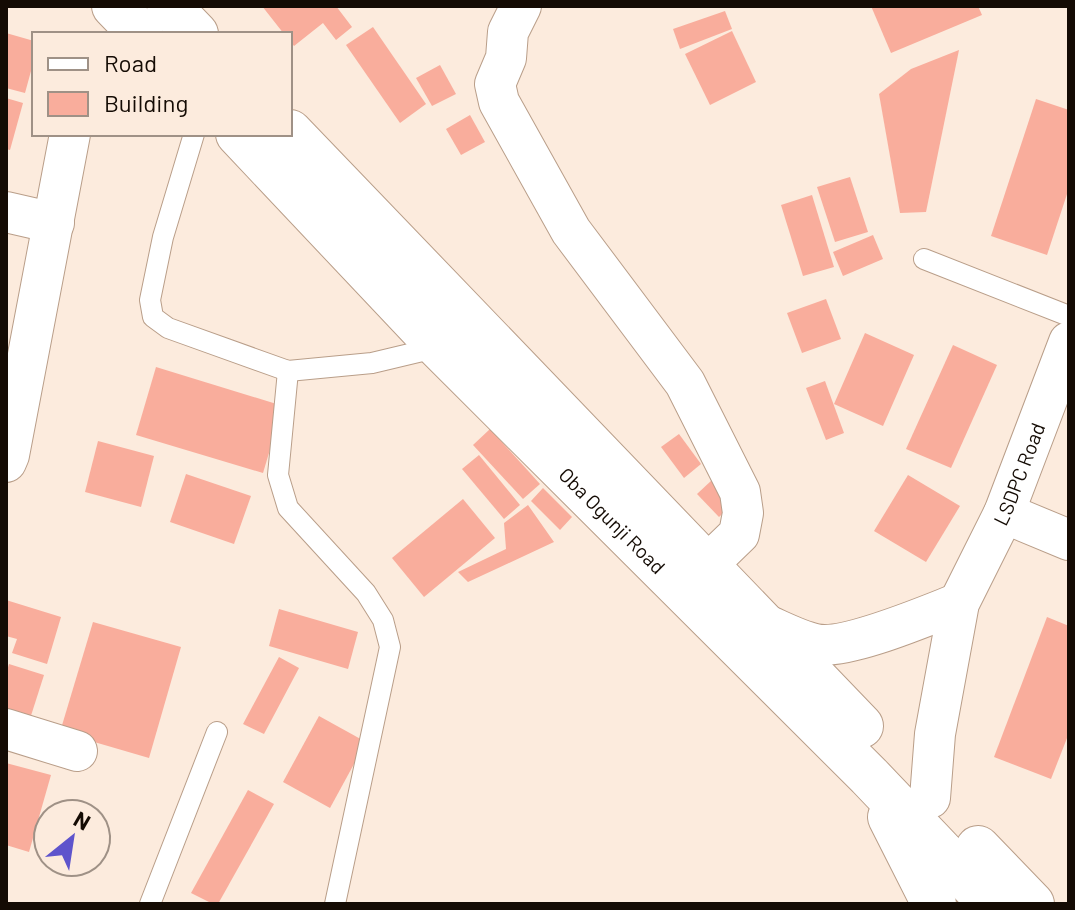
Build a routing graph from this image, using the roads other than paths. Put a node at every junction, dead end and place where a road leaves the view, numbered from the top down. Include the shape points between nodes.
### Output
1 (169, 6) edge
2 (507, 15) edge
3 (194, 32) edge
4 (292, 134) edge
5 (70, 136) edge
6 (193, 136) edge
7 (240, 136) edge
8 (6, 212) edge
9 (54, 223) junction
10 (924, 259) dead end
11 (1069, 316) edge
12 (1069, 342) edge
13 (439, 347) junction
14 (288, 371) junction
15 (6, 462) edge
16 (1004, 513) junction
17 (1069, 540) edge
18 (694, 576) junction
19 (959, 603) junction
20 (762, 623) junction
21 (6, 729) edge
22 (217, 732) dead end
23 (77, 751) dead end
24 (869, 776) junction
25 (930, 798) junction
26 (150, 904) edge
27 (335, 904) edge
28 (934, 904) edge
29 (991, 904) edge
30 (1032, 904) edge

1 - 3 main road
2 - 18 street via 506,58 495,84 499,102 571,231 685,383 740,492 739,534
4 - 18 main road, Oba Ogunji Road
5 - 9 street
6 - 14 lane via 163,237 150,300 153,317 168,328
7 - 13 main road, Oba Ogunji Road
8 - 9 street
9 - 15 street
10 - 11 lane
12 - 16 street, LSDPC Road
13 - 14 lane via 372,363
13 - 18 main road, Oba Ogunji Road
14 - 27 lane via 278,475 288,508 366,593 383,620 390,647
16 - 17 street
16 - 19 street, LSDPC Road
18 - 20 main road, Oba Ogunji Road
18 - 24 main road, Oba Ogunji Road
19 - 20 street via 842,643 817,644
19 - 25 street, LSDPC Road via 935,734
20 - 25 main road, Oba Ogunji Road
21 - 23 street
22 - 26 lane
24 - 28 main road
24 - 29 main road, Oba Ogunji Road
25 - 30 main road, Oba Ogunji Road

